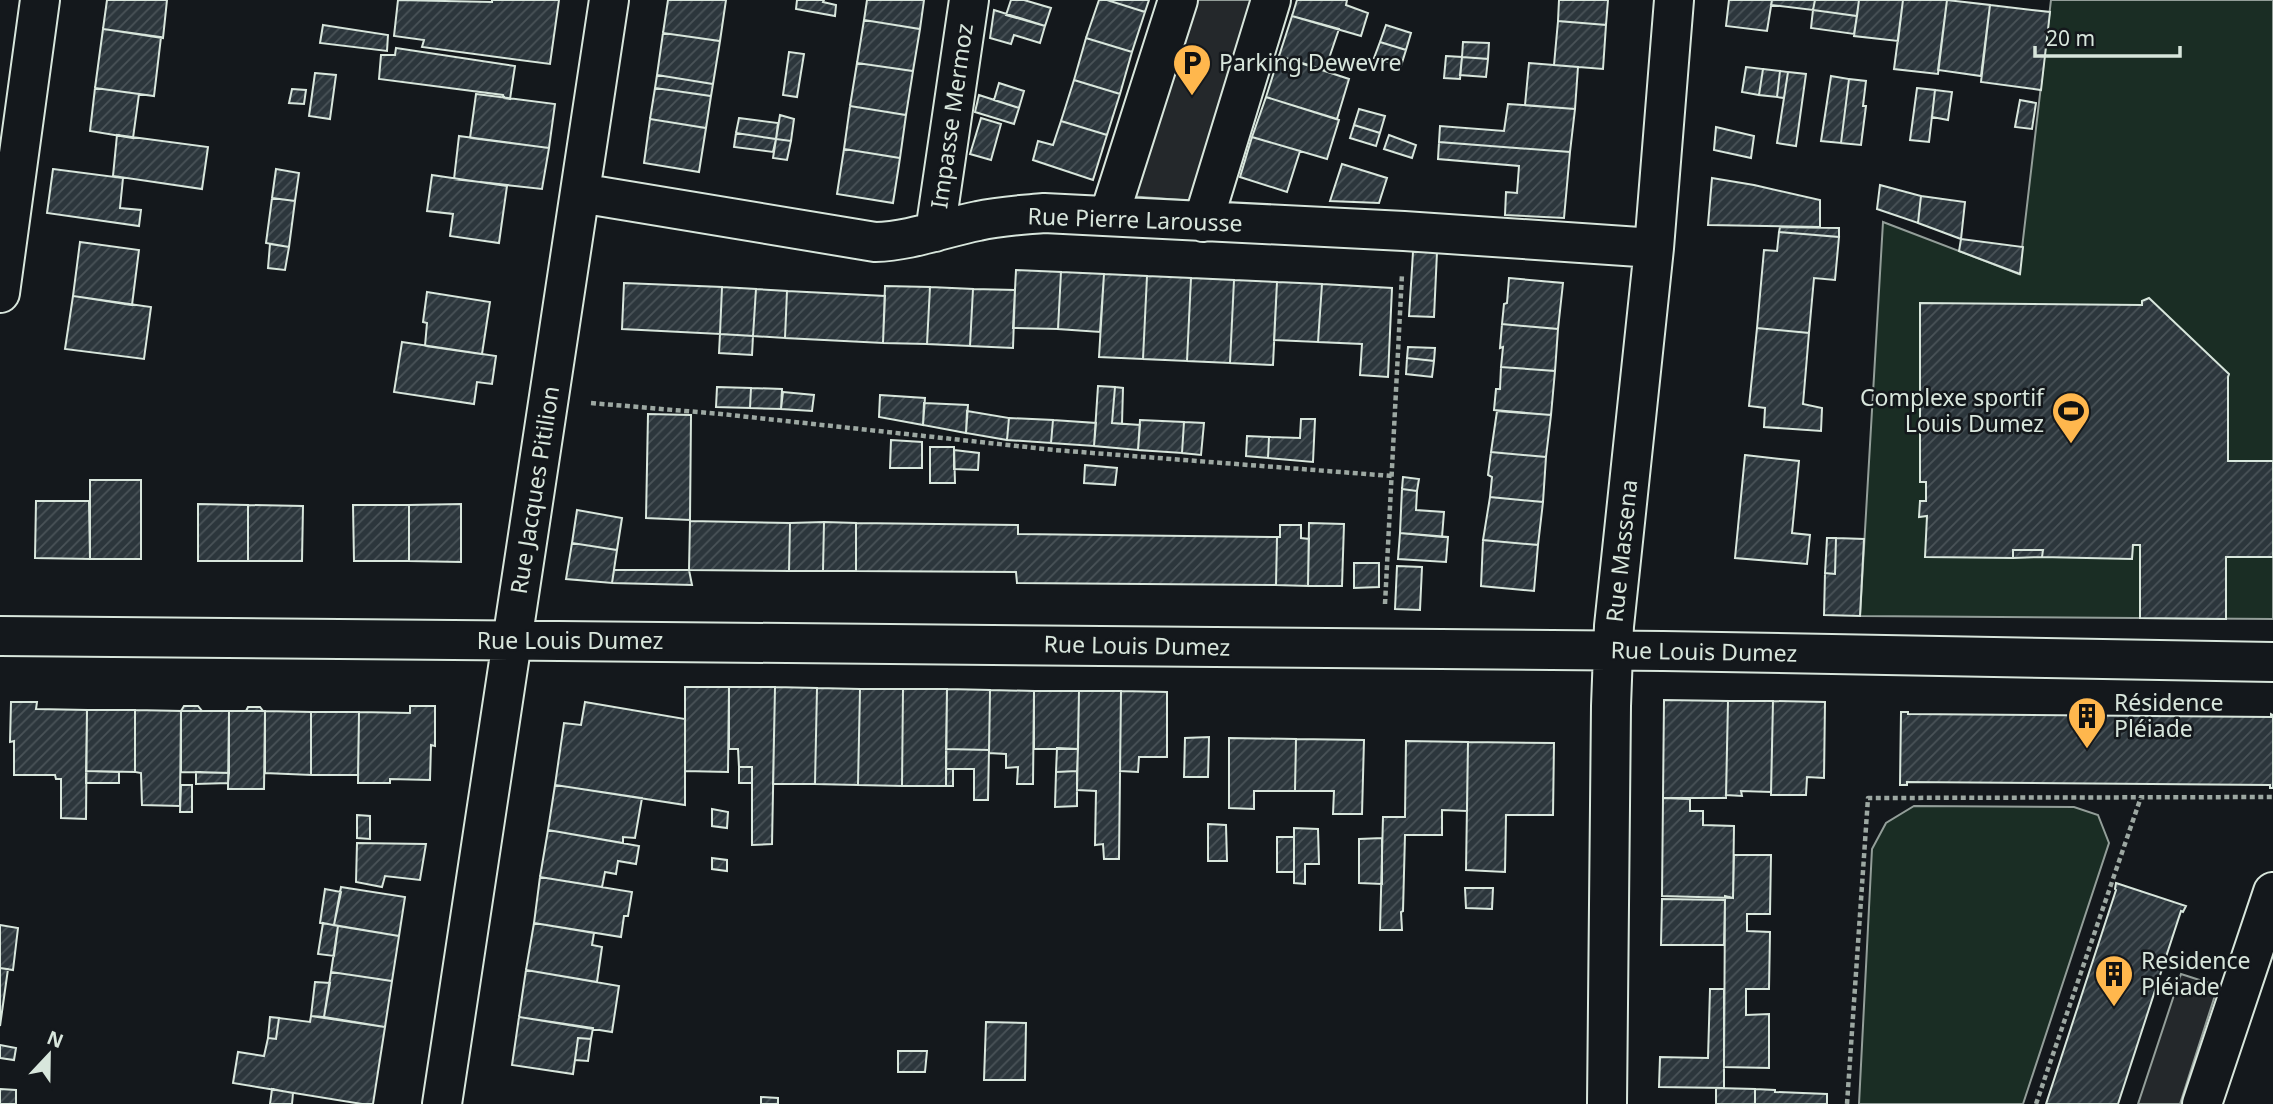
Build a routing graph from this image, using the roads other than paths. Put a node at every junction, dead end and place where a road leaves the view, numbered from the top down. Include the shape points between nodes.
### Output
1 (40, 0) edge
2 (609, 0) edge
3 (968, 0) edge
4 (1178, 0) edge
5 (1270, 0) edge
6 (1674, 0) edge
7 (580, 193) junction
8 (1109, 216) junction
9 (1203, 222) junction
10 (935, 232) junction
11 (1654, 248) junction
12 (0, 293) edge
13 (0, 636) edge
14 (512, 641) junction
15 (1613, 652) junction
16 (2273, 662) edge
17 (2273, 892) edge
18 (442, 1104) edge
19 (1607, 1104) edge
20 (2202, 1104) edge

1 - 12 street
2 - 7 street, Rue Jacques Pitilion
3 - 10 street, Impasse Mermoz
4 - 8 street
5 - 9 street
6 - 11 street, Rue Massena
7 - 10 street, Rue Pierre Larousse via 875,242
7 - 14 street, Rue Jacques Pitilion
8 - 9 street, Rue Pierre Larousse
8 - 10 street, Rue Pierre Larousse via 1004,216
9 - 11 street, Rue Pierre Larousse
11 - 15 street, Rue Massena
13 - 14 street, Rue Louis Dumez
14 - 15 street, Rue Louis Dumez
14 - 18 street, Rue Jacques Pitilion
15 - 16 street, Rue Louis Dumez
15 - 19 street, Rue Massena
17 - 20 street

